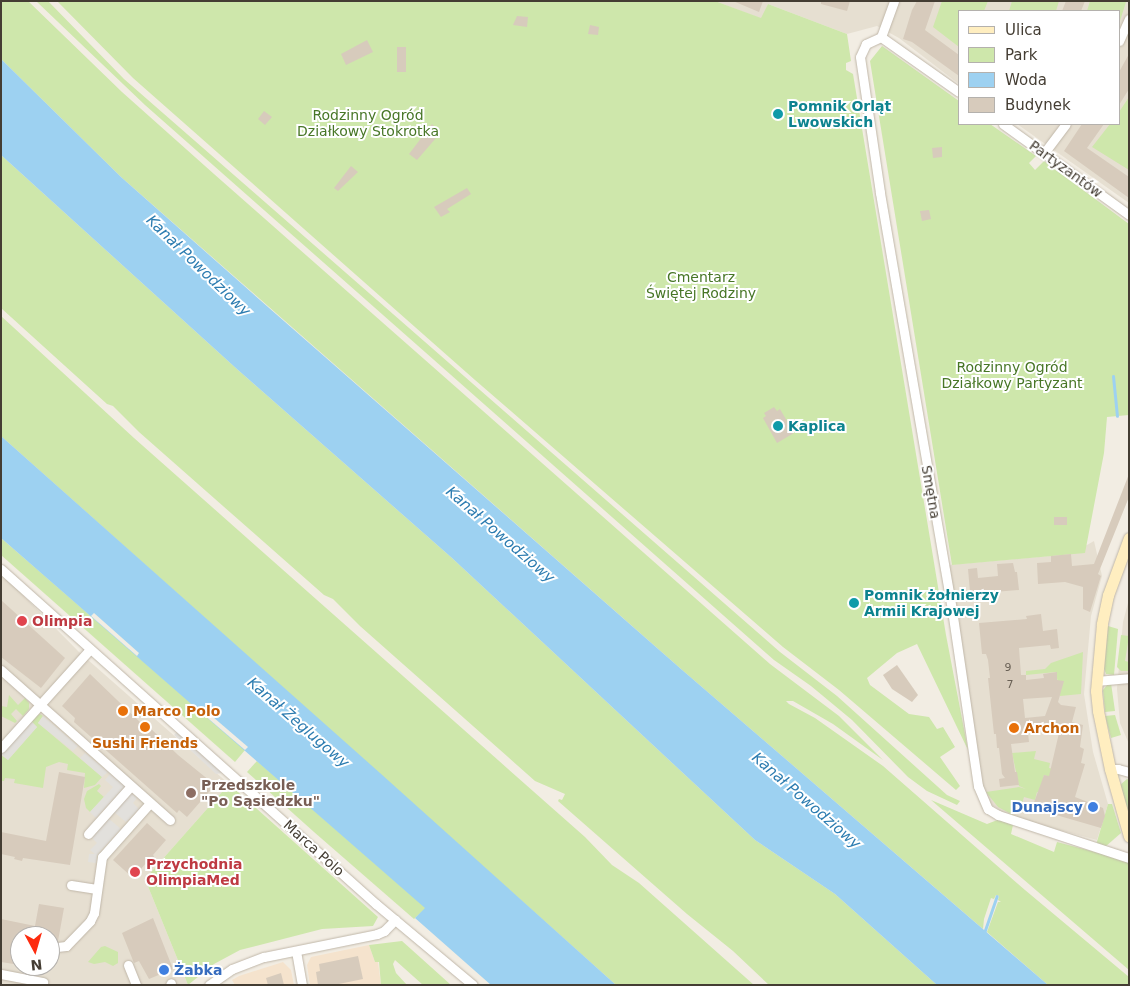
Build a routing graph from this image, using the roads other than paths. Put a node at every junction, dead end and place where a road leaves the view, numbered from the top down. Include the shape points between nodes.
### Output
1 (894, 1) edge
2 (1129, 19) edge
3 (881, 37) junction
4 (1120, 39) edge
5 (958, 91) edge
6 (1004, 125) edge
7 (1065, 125) edge
8 (1044, 153) junction
9 (1129, 215) edge
10 (1129, 538) edge
11 (1, 569) edge
12 (90, 649) junction
13 (1, 670) edge
14 (1129, 678) edge
15 (1096, 681) junction
16 (40, 705) junction
17 (1, 748) edge
18 (1110, 769) junction
19 (1129, 772) edge
20 (131, 786) junction
21 (150, 803) junction
22 (170, 820) dead end
23 (88, 834) dead end
24 (1129, 836) edge
25 (1129, 858) edge
26 (71, 885) dead end
27 (97, 889) junction
28 (394, 920) junction
29 (60, 946) edge
30 (296, 951) junction
31 (128, 965) dead end
32 (1, 974) edge
33 (43, 982) dead end
34 (136, 985) edge
35 (208, 985) edge
36 (302, 985) edge
37 (473, 985) edge

1 - 3 street
2 - 4 street
3 - 5 street
3 - 25 street, Smętna via 866,44 860,57 880,193 952,610 975,775 982,800 998,816
6 - 8 street, Partyzantów
7 - 8 street
8 - 9 street, Partyzantów
10 - 15 street via 1108,595
11 - 12 street, Marca Polo
12 - 16 street
12 - 28 street, Marca Polo
13 - 16 street
14 - 15 street
15 - 18 street via 1098,711
16 - 17 street
16 - 20 street
18 - 19 street
18 - 24 street
20 - 21 street
20 - 23 street
21 - 22 street
21 - 27 street via 102,857
26 - 27 street
27 - 29 street via 90,920 66,946
28 - 30 street via 377,934
28 - 37 street, Marca Polo
30 - 35 street via 243,965
30 - 36 street
31 - 34 street
32 - 33 street

